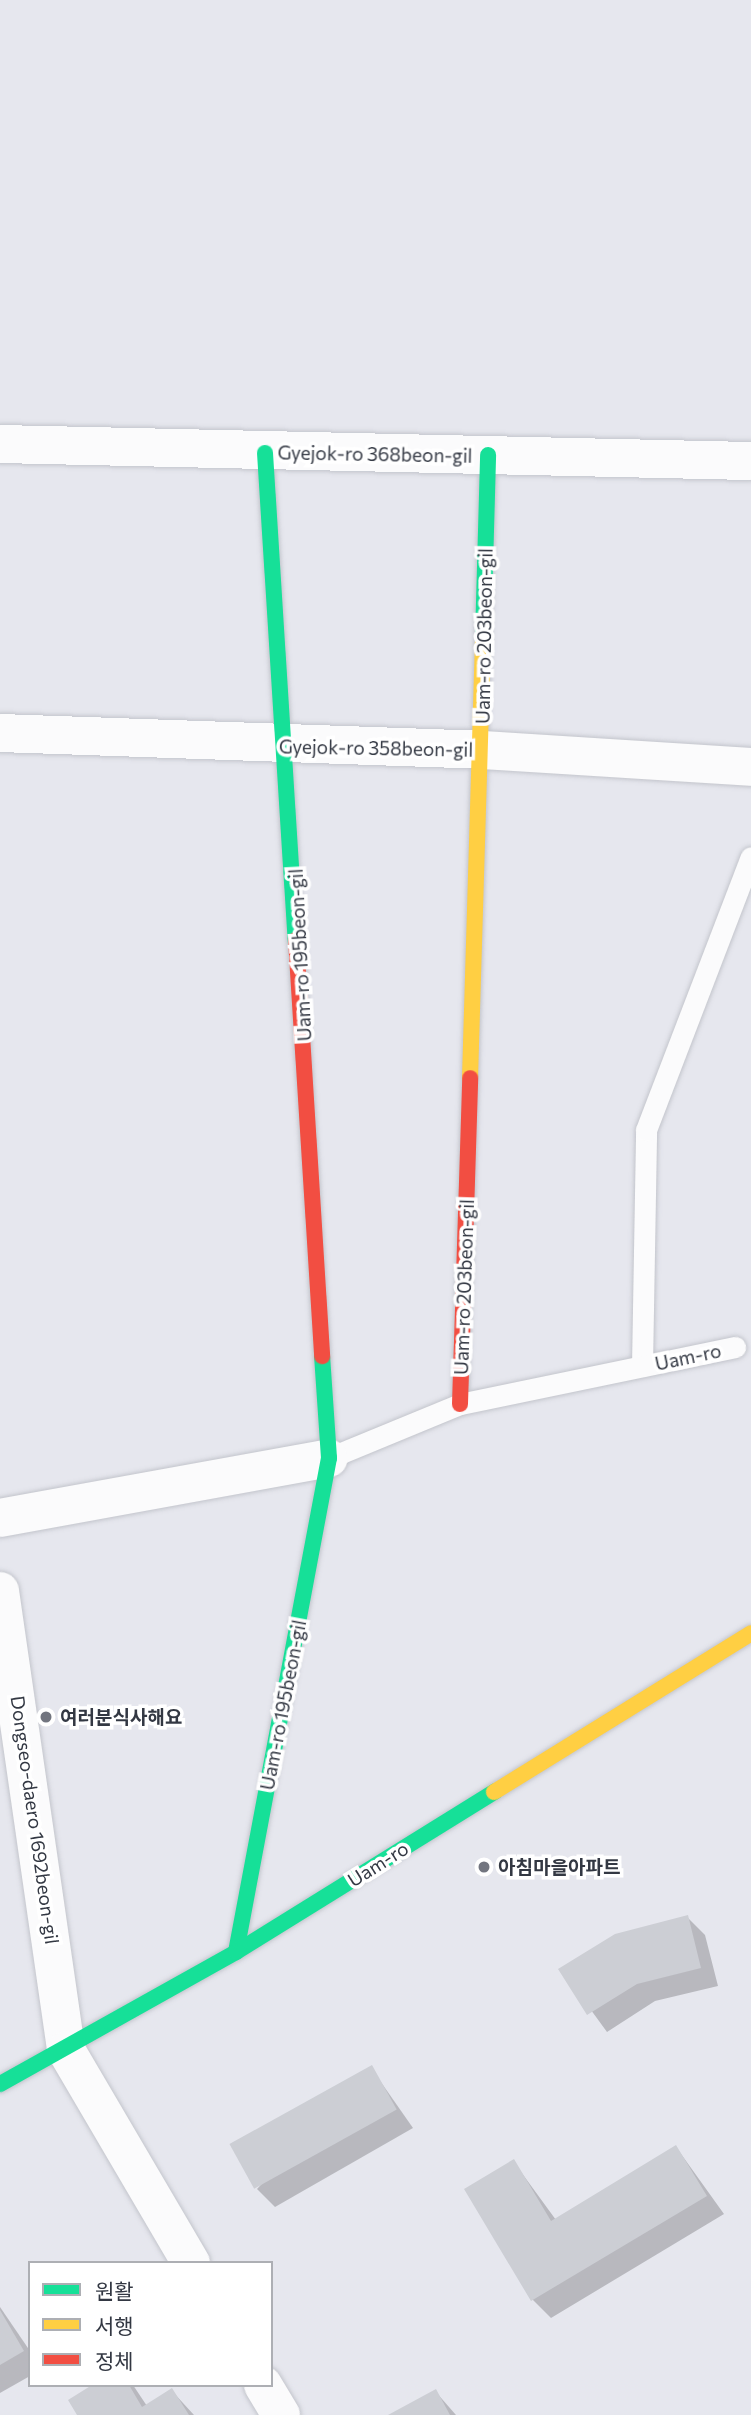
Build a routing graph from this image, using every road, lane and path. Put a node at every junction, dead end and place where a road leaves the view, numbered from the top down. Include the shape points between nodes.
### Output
1 (0, 444) edge
2 (265, 453) junction
3 (488, 455) junction
4 (751, 461) edge
5 (0, 733) edge
6 (288, 747) junction
7 (482, 750) junction
8 (751, 767) edge
9 (751, 857) edge
10 (735, 1347) dead end
11 (642, 1366) junction
12 (460, 1404) junction
13 (329, 1458) junction
14 (0, 1518) edge
15 (0, 1591) edge
16 (751, 1633) edge
17 (11, 1725) edge
18 (236, 1952) junction
19 (66, 2050) junction
20 (0, 2084) edge
21 (190, 2261) edge
22 (264, 2387) edge
23 (281, 2415) edge

1 - 2 street, Gyejok-ro 368beon-gil
2 - 3 street, Gyejok-ro 368beon-gil
2 - 6 street, Uam-ro 195beon-gil
3 - 4 street, Gyejok-ro 368beon-gil
3 - 7 street, Uam-ro 203beon-gil
5 - 6 street, Gyejok-ro 358beon-gil
6 - 7 street, Gyejok-ro 358beon-gil
6 - 13 street, Uam-ro 195beon-gil
7 - 8 street, Gyejok-ro 358beon-gil
7 - 12 street, Uam-ro 203beon-gil
9 - 11 lane via 646,1130
10 - 11 lane, Uam-ro
11 - 12 lane, Uam-ro 203beon-gil
12 - 13 lane
13 - 14 street
13 - 18 street, Uam-ro 195beon-gil
15 - 17 street, Dongseo-daero 1692beon-gil
16 - 18 street, Uam-ro
17 - 19 street, Dongseo-daero 1692beon-gil
18 - 19 street, Uam-ro
19 - 20 street, Uam-ro
19 - 21 street
22 - 23 street

